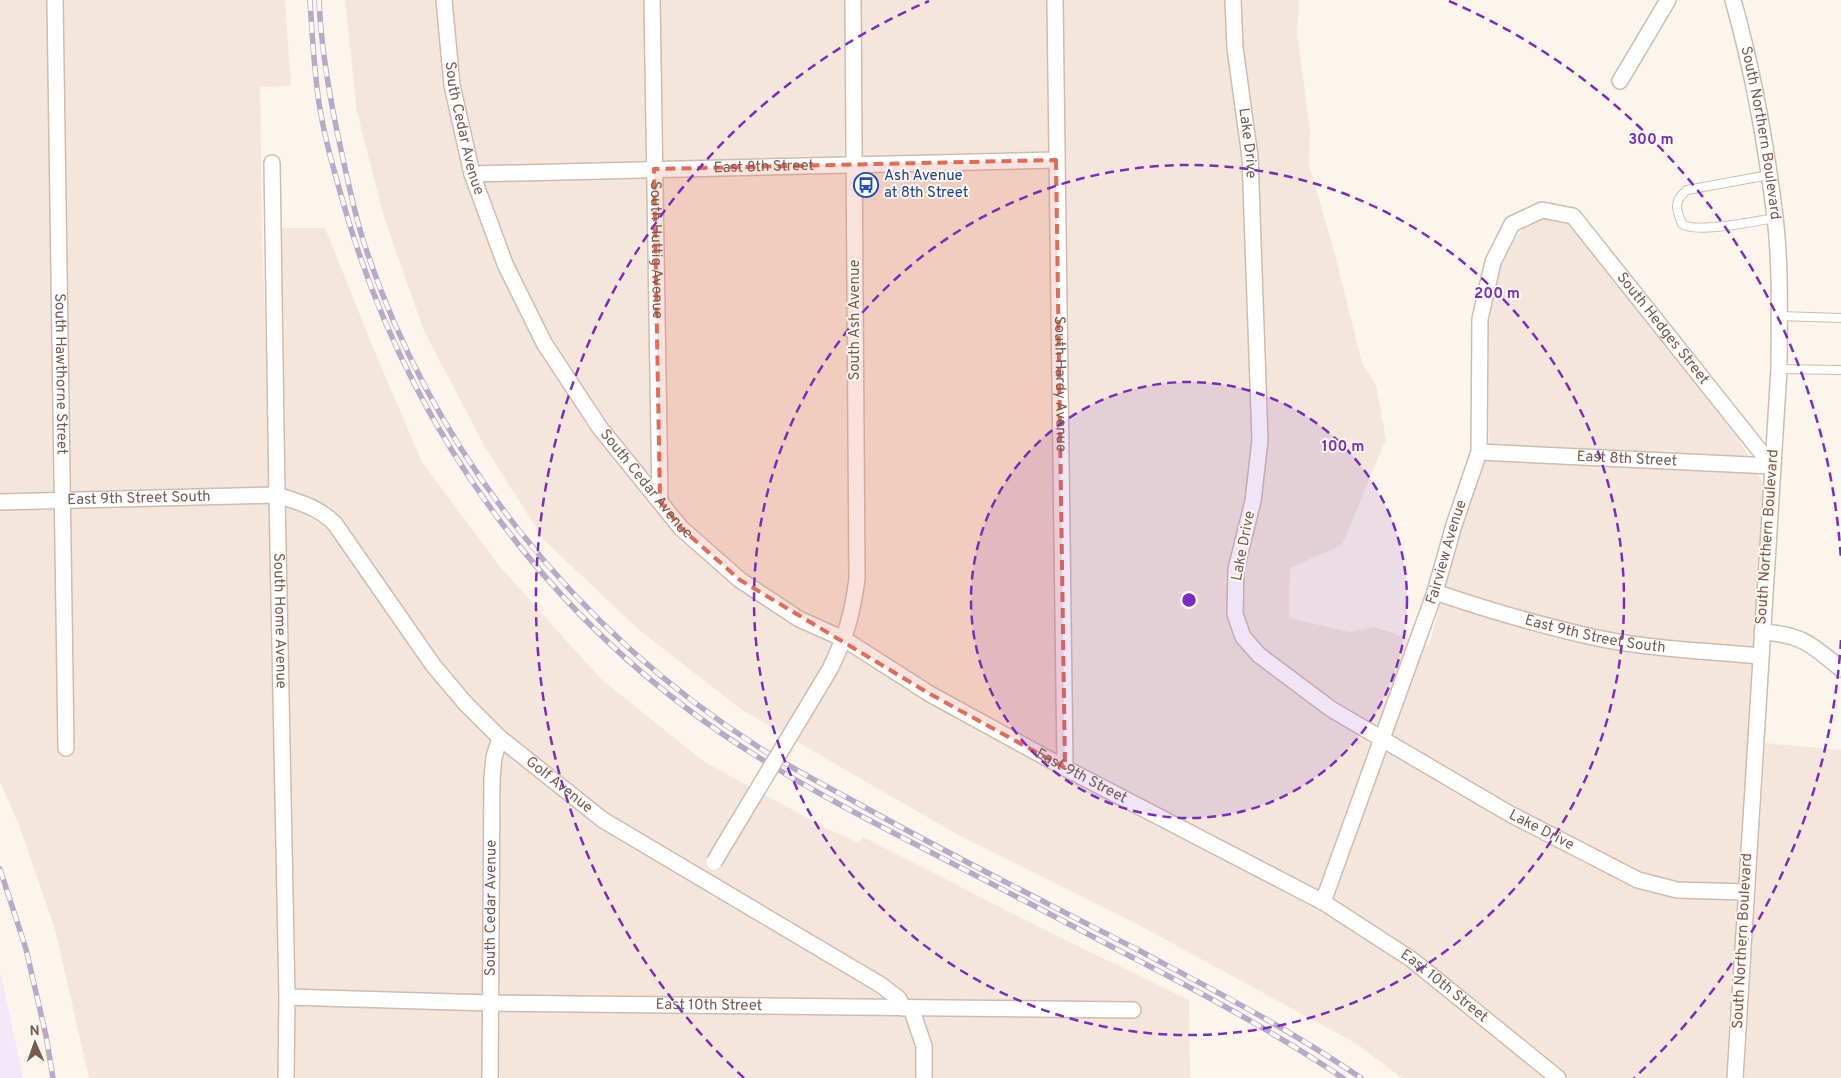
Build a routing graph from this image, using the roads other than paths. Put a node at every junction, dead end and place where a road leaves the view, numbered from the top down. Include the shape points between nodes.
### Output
1 (55, 0) edge
2 (444, 0) edge
3 (652, 0) edge
4 (853, 0) edge
5 (1055, 0) edge
6 (1233, 0) edge
7 (1668, 0) edge
8 (1733, 0) edge
9 (1620, 81) dead end
10 (1056, 160) junction
11 (272, 163) dead end
12 (854, 164) junction
13 (654, 169) junction
14 (472, 174) junction
15 (1769, 175) junction
16 (1542, 210) joint
17 (1775, 218) junction
18 (1779, 316) junction
19 (1841, 318) edge
20 (1779, 369) junction
21 (1841, 370) edge
22 (1479, 452) junction
23 (1772, 466) junction
24 (277, 496) junction
25 (61, 501) junction
26 (660, 501) junction
27 (0, 502) edge
28 (1435, 592) junction
29 (1762, 632) junction
30 (844, 639) junction
31 (1760, 656) junction
32 (1841, 669) edge
33 (500, 738) junction
34 (1383, 739) junction
35 (66, 748) dead end
36 (1065, 768) junction
37 (704, 881) junction
38 (1746, 892) junction
39 (1323, 902) junction
40 (287, 997) junction
41 (490, 1003) junction
42 (907, 1008) junction
43 (1132, 1010) dead end
44 (286, 1078) edge
45 (490, 1078) edge
46 (924, 1078) edge
47 (1558, 1078) edge
48 (1735, 1078) edge

1 - 25 street, South Hawthorne Street
2 - 14 street, South Cedar Avenue via 452,84
3 - 13 street, South Huttig Avenue
4 - 12 street, South Ash Avenue
5 - 10 street, South Hardy Avenue
6 - 34 street, Lake Drive via 1235,48 1250,156 1260,440 1253,501 1236,569 1235,614 1243,637 1259,655 1331,709
7 - 9 street
8 - 15 street, South Northern Boulevard via 1760,117
10 - 12 street, East 8th Street
10 - 36 street, South Hardy Avenue
11 - 24 street, South Home Avenue
12 - 13 street, East 8th Street
12 - 30 street, South Ash Avenue via 857,579 853,610
13 - 14 street, East 8th Street
13 - 26 street, South Huttig Avenue
14 - 26 street, South Cedar Avenue via 505,264 544,343 600,428
15 - 17 street, South Northern Boulevard
15 - 17 lane via 1687,190 1677,202 1678,213 1682,224 1692,228
16 - 22 street, Fairview Avenue via 1512,224 1493,262 1480,319
16 - 23 street, South Hedges Street via 1573,216
17 - 18 street, South Northern Boulevard
18 - 19 lane
18 - 20 street, South Northern Boulevard
20 - 21 lane
20 - 23 street, South Northern Boulevard
22 - 23 street, East 8th Street
22 - 28 street, Fairview Avenue
23 - 29 street, South Northern Boulevard
24 - 25 street, East 9th Street South
24 - 33 street, Golf Avenue via 309,505 335,524 433,665
24 - 40 street, South Home Avenue
25 - 27 street, East 9th Street South
25 - 35 street, South Hawthorne Street
26 - 30 street, South Cedar Avenue via 681,528 740,580 799,619
28 - 31 street, East 9th Street South via 1512,617 1597,638
28 - 34 street, Fairview Avenue
29 - 31 street, South Northern Boulevard
29 - 32 street via 1783,633 1809,643
30 - 36 street, East 9th Street via 930,694
30 - 37 street, bridge via 830,669
31 - 38 street, South Northern Boulevard
33 - 37 street, Golf Avenue via 603,820
33 - 41 street, South Cedar Avenue via 492,778
34 - 38 street, Lake Drive via 1510,814 1638,880 1677,890
34 - 39 street, Fairview Avenue
36 - 39 street, East 9th Street
37 - 42 street, Golf Avenue via 881,985
38 - 48 street, South Northern Boulevard
39 - 47 street, East 10th Street via 1411,959
40 - 41 street, East 10th Street
40 - 44 street, South Home Avenue
41 - 42 street, East 10th Street
41 - 45 street, South Cedar Avenue
42 - 43 street, East 10th Street
42 - 46 street via 924,1046

